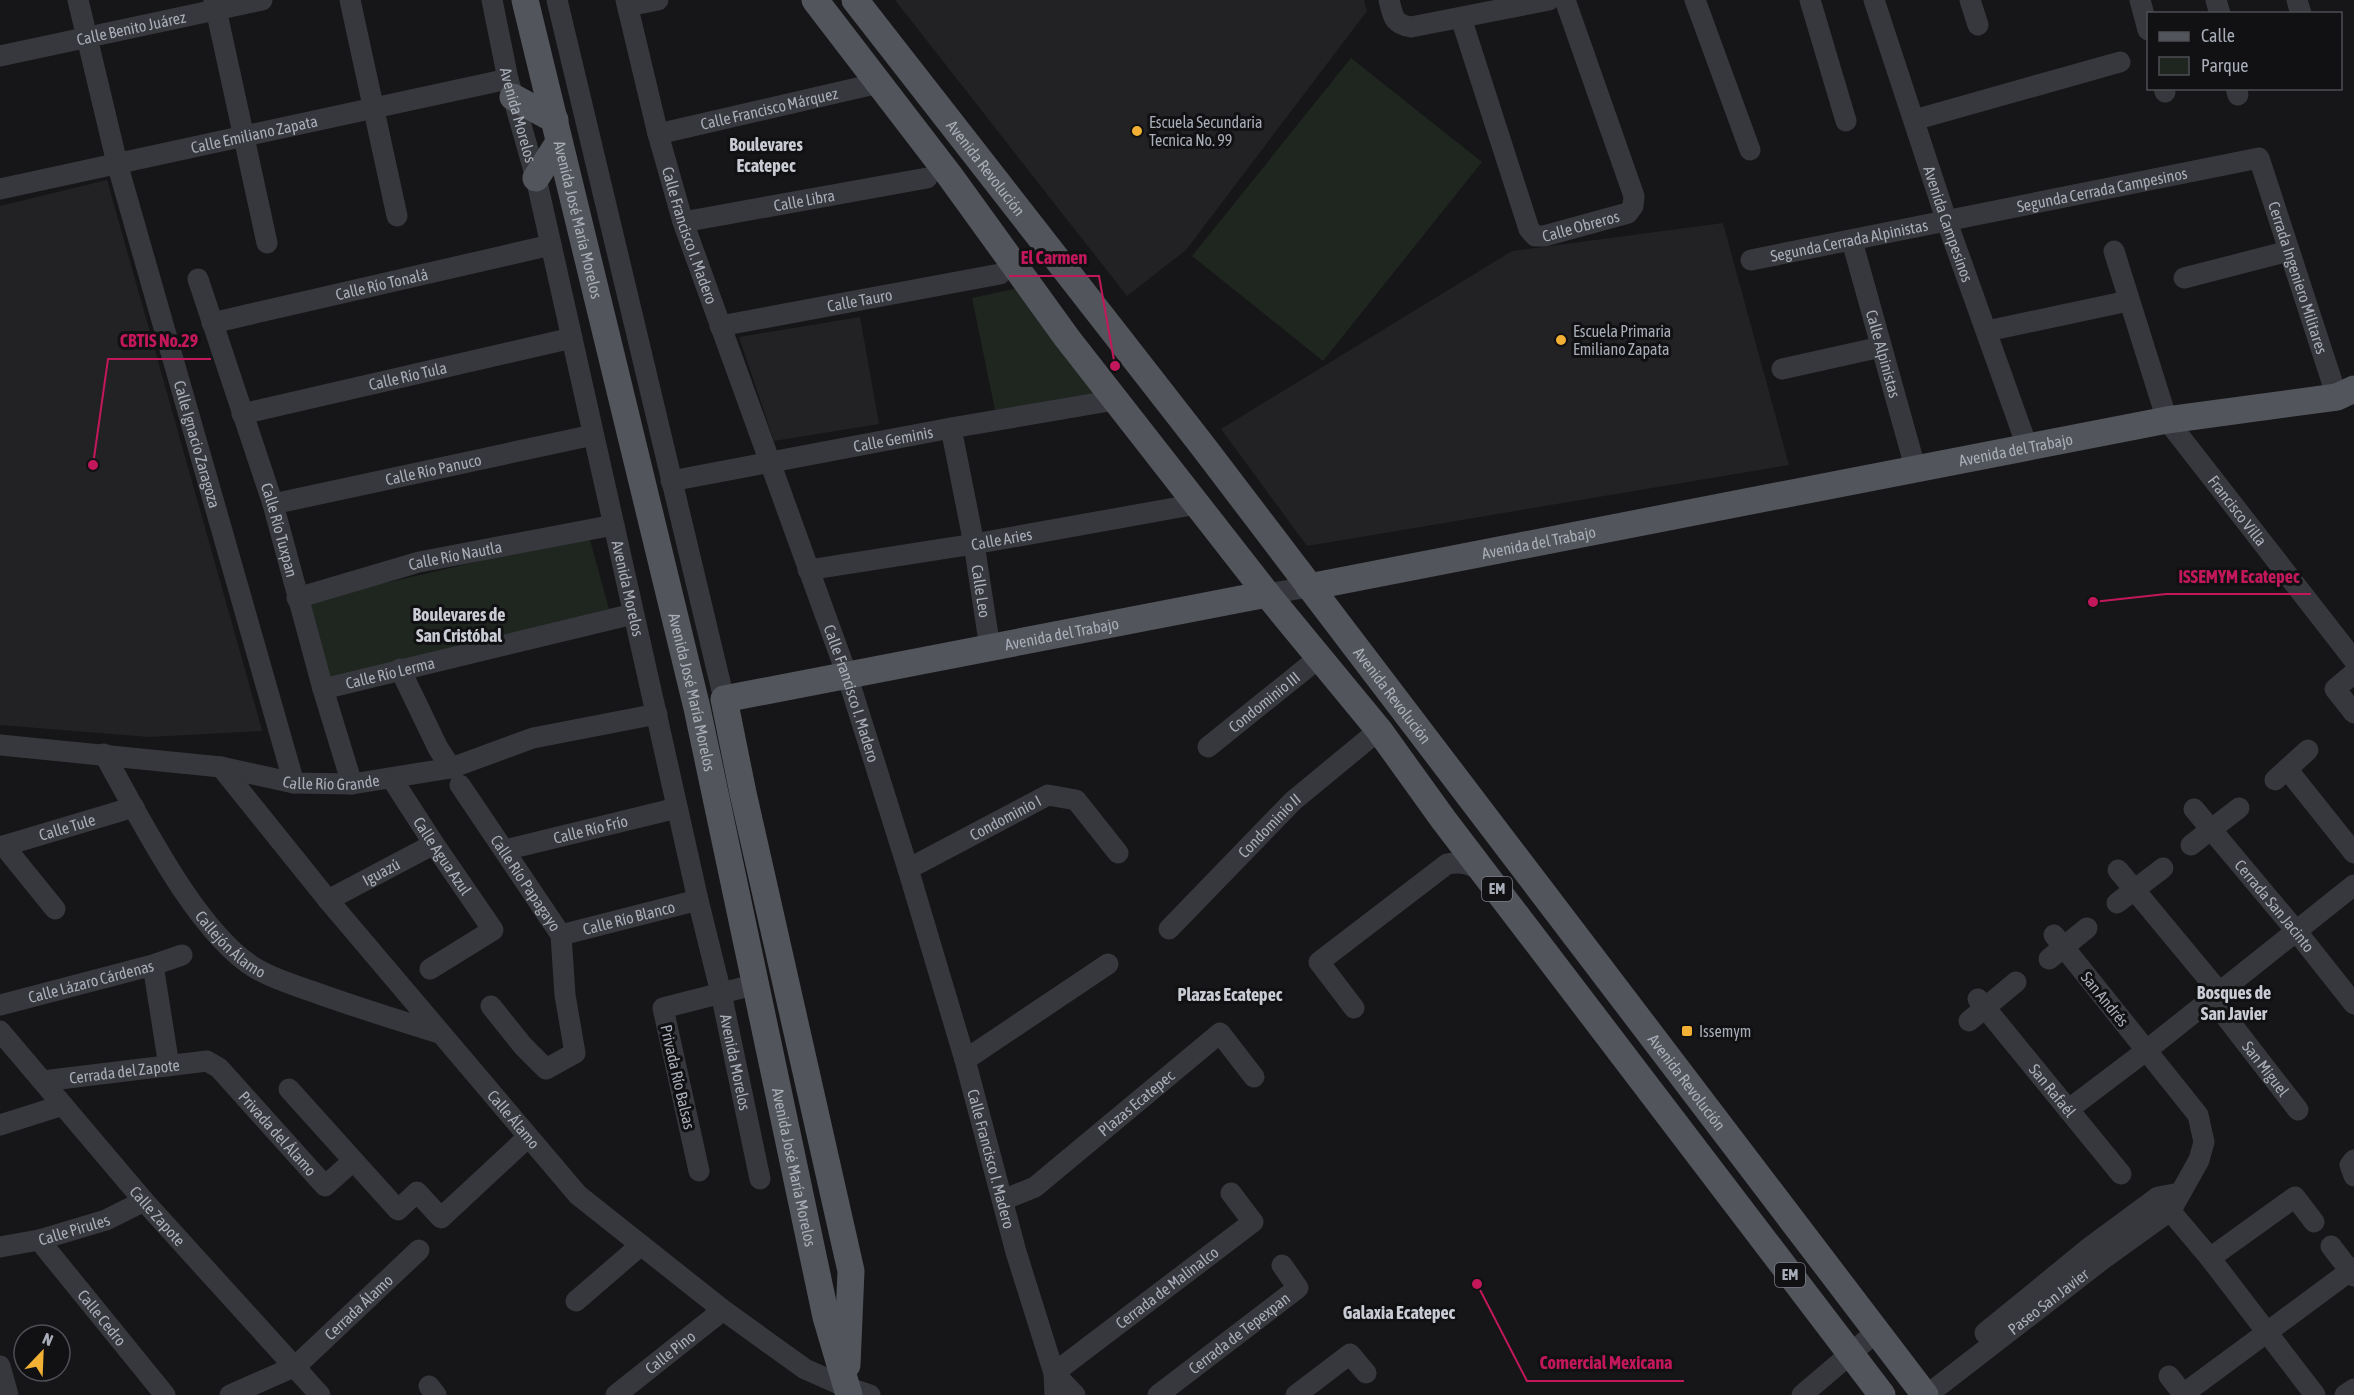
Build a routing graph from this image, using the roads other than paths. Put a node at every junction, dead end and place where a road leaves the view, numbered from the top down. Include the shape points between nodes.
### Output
1 (78, 0) edge
2 (262, 0) edge
3 (350, 0) edge
4 (492, 0) edge
5 (525, 0) edge
6 (557, 0) edge
7 (658, 0) edge
8 (815, 0) edge
9 (855, 0) edge
10 (1389, 0) edge
11 (1549, 0) edge
12 (1566, 0) edge
13 (1695, 0) edge
14 (1810, 0) edge
15 (1874, 0) edge
16 (1970, 0) edge
17 (2140, 0) edge
18 (627, 3) edge
19 (215, 5) edge
20 (1461, 18) junction
21 (1978, 25) dead end
22 (2147, 26) edge
23 (87, 37) junction
24 (0, 56) edge
25 (2120, 62) dead end
26 (879, 83) junction
27 (511, 88) junction
28 (374, 107) junction
29 (1914, 120) junction
30 (1846, 121) dead end
31 (557, 131) junction
32 (658, 134) junction
33 (244, 136) junction
34 (1750, 150) dead end
35 (2259, 158) joint
36 (117, 163) junction
37 (536, 178) junction
38 (927, 178) dead end
39 (0, 189) edge
40 (397, 216) dead end
41 (683, 222) junction
42 (1947, 222) junction
43 (1852, 241) junction
44 (267, 243) dead end
45 (551, 245) junction
46 (2114, 251) dead end
47 (2289, 251) junction
48 (1751, 260) dead end
49 (1000, 274) dead end
50 (2184, 278) dead end
51 (198, 279) dead end
52 (2128, 301) junction
53 (213, 323) junction
54 (720, 326) junction
55 (1987, 331) junction
56 (572, 338) junction
57 (1881, 346) junction
58 (1782, 369) dead end
59 (2346, 393) edge
60 (1115, 400) junction
61 (242, 414) junction
62 (2167, 420) junction
63 (951, 428) junction
64 (593, 435) junction
65 (2027, 446) junction
66 (771, 462) junction
67 (1916, 468) junction
68 (671, 481) junction
69 (273, 504) junction
70 (1197, 504) junction
71 (614, 525) junction
72 (974, 544) junction
73 (808, 570) junction
74 (1309, 587) junction
75 (1268, 594) junction
76 (297, 598) junction
77 (633, 614) junction
78 (990, 648) junction
79 (1320, 657) junction
80 (2354, 660) edge
81 (400, 669) junction
82 (2354, 673) edge
83 (847, 675) junction
84 (323, 689) junction
85 (724, 699) junction
86 (697, 708) junction
87 (2354, 713) edge
88 (657, 714) junction
89 (1379, 730) junction
90 (0, 744) edge
91 (1208, 747) dead end
92 (2308, 750) dead end
93 (104, 754) junction
94 (221, 767) junction
95 (456, 776) junction
96 (392, 779) junction
97 (294, 783) junction
98 (352, 784) junction
99 (742, 793) junction
100 (134, 807) junction
101 (677, 808) junction
102 (2239, 808) dead end
103 (2194, 810) dead end
104 (1443, 819) junction
105 (2211, 830) junction
106 (434, 844) junction
107 (2191, 845) dead end
108 (2, 846) edge
109 (505, 850) junction
110 (1118, 853) dead end
111 (2354, 853) edge
112 (1447, 864) junction
113 (2163, 867) dead end
114 (908, 869) junction
115 (2118, 870) dead end
116 (1484, 873) junction
117 (2354, 885) edge
118 (2135, 890) junction
119 (328, 900) junction
120 (698, 900) junction
121 (2117, 903) dead end
122 (55, 909) dead end
123 (2087, 928) dead end
124 (1169, 929) dead end
125 (2297, 932) junction
126 (561, 935) junction
127 (182, 955) dead end
128 (1108, 964) dead end
129 (153, 965) junction
130 (430, 969) dead end
131 (2016, 982) dead end
132 (757, 984) junction
133 (721, 993) junction
134 (2216, 996) junction
135 (2354, 1004) edge
136 (0, 1005) edge
137 (491, 1006) dead end
138 (1354, 1008) dead end
139 (0, 1031) edge
140 (439, 1033) junction
141 (2147, 1050) junction
142 (966, 1060) junction
143 (207, 1061) joint
144 (169, 1066) junction
145 (1254, 1077) dead end
146 (43, 1082) junction
147 (289, 1089) dead end
148 (63, 1105) junction
149 (2069, 1109) junction
150 (2298, 1110) dead end
151 (0, 1125) edge
152 (528, 1137) junction
153 (2354, 1160) edge
154 (353, 1161) junction
155 (699, 1172) dead end
156 (2121, 1174) dead end
157 (2354, 1176) edge
158 (760, 1179) dead end
159 (1231, 1192) dead end
160 (1003, 1200) junction
161 (2170, 1200) junction
162 (144, 1201) junction
163 (2314, 1222) dead end
164 (39, 1240) junction
165 (641, 1245) junction
166 (2331, 1246) dead end
167 (0, 1248) edge
168 (420, 1250) dead end
169 (2210, 1258) junction
170 (1282, 1265) dead end
171 (2353, 1272) edge
172 (576, 1301) dead end
173 (723, 1310) junction
174 (2267, 1331) junction
175 (1876, 1332) junction
176 (1850, 1354) junction
177 (0, 1366) edge
178 (296, 1366) junction
179 (1054, 1373) junction
180 (1366, 1373) dead end
181 (2169, 1376) dead end
182 (2354, 1389) edge
183 (851, 1393) edge
184 (1922, 1393) edge
185 (8, 1395) edge
186 (165, 1395) edge
187 (230, 1395) edge
188 (320, 1395) edge
189 (616, 1395) edge
190 (1054, 1395) edge
191 (1075, 1395) edge
192 (1158, 1395) edge
193 (1296, 1395) edge
194 (1802, 1395) edge
195 (1882, 1395) edge
196 (2183, 1395) edge
197 (2315, 1395) edge
198 (2345, 1395) edge

1 - 23 street, Calle Ignacio Zaragoza
2 - 19 street, Calle Benito Juárez
3 - 28 street
4 - 27 street, Avenida Morelos
5 - 31 main road, Avenida José María Morelos
6 - 68 street, Avenida José María Morelos
7 - 18 street
8 - 26 main road, Avenida Revolución / EM
9 - 74 main road, Avenida Revolución / EM
10 - 20 street via 1400,25 1411,27
11 - 20 street
12 - 20 street, Calle Obreros via 1634,196 1628,213 1544,236 1535,236 1529,229
13 - 34 street
14 - 30 street
15 - 29 street, Avenida Campesinos
16 - 21 street
17 - 22 street
18 - 32 street, Calle Francisco I. Madero
19 - 23 street, Calle Benito Juárez
19 - 33 street
23 - 24 street, Calle Benito Juárez
23 - 36 street, Calle Ignacio Zaragoza
25 - 29 street
26 - 32 street, Calle Francisco Márquez
26 - 60 main road, Avenida Revolución / EM
27 - 28 street, Calle Emiliano Zapata
27 - 31 main road
27 - 37 street, Avenida Morelos
28 - 33 street, Calle Emiliano Zapata
28 - 40 street
29 - 42 street, Avenida Campesinos
31 - 37 main road
31 - 86 main road, Avenida José María Morelos
32 - 41 street, Calle Francisco I. Madero
33 - 36 street, Calle Emiliano Zapata
33 - 44 street
35 - 42 street, Segunda Cerrada Campesinos
35 - 47 street, Cerrada Ingeniero Militares
36 - 39 street, Calle Emiliano Zapata
36 - 97 street, Calle Ignacio Zaragoza
37 - 45 street, Avenida Morelos
38 - 41 street, Calle Libra
41 - 54 street, Calle Francisco I. Madero
42 - 43 street, Segunda Cerrada Alpinistas
42 - 55 street, Avenida Campesinos
43 - 48 street, Segunda Cerrada Alpinistas
43 - 57 street, Calle Alpinistas
45 - 53 street, Calle Río Tonalá
45 - 56 street, Avenida Morelos
46 - 52 street, Francisco Villa
47 - 50 street
47 - 59 street, Cerrada Ingeniero Militares
49 - 54 street, Calle Tauro
51 - 53 street, Calle Río Tuxpan
52 - 55 street
52 - 62 street, Francisco Villa
53 - 61 street, Calle Río Tuxpan
54 - 66 street, Calle Francisco I. Madero
55 - 65 street, Avenida Campesinos
56 - 61 street, Calle Río Tula
56 - 64 street, Avenida Morelos
57 - 58 street
57 - 67 street, Calle Alpinistas
59 - 62 main road, Avenida del Trabajo
60 - 63 street, Calle Geminis
60 - 70 main road, Avenida Revolución / EM
61 - 69 street, Calle Río Tuxpan
62 - 65 main road, Avenida del Trabajo
62 - 80 street, Francisco Villa
63 - 66 street, Calle Geminis
63 - 72 street, Calle Leo
64 - 69 street, Calle Río Panuco
64 - 71 street, Avenida Morelos
65 - 67 main road, Avenida del Trabajo
66 - 68 street, Calle Geminis
66 - 73 street, Calle Francisco I. Madero
67 - 74 main road, Avenida del Trabajo
68 - 85 street, Avenida José María Morelos
69 - 76 street, Calle Río Tuxpan
70 - 72 street, Calle Aries
70 - 75 main road, Avenida Revolución / EM
71 - 76 street, Calle Río Nautla via 419,562
71 - 77 street, Avenida Morelos
72 - 73 street, Calle Aries
72 - 78 street, Calle Leo
73 - 83 street, Calle Francisco I. Madero
74 - 75 street, Avenida del Trabajo
74 - 175 main road, Avenida Revolución / EM
75 - 78 main road, Avenida del Trabajo
75 - 79 main road, Avenida Revolución / EM
76 - 84 street, Calle Río Tuxpan
77 - 81 street, Calle Río Lerma
77 - 88 street, Avenida Morelos
78 - 83 main road, Avenida del Trabajo
79 - 89 main road, Avenida Revolución / EM
79 - 91 street, Condominio III
81 - 84 street, Calle Río Lerma
81 - 95 street, Calle Río Papagayo
82 - 87 street via 2335,689
83 - 85 main road, Avenida del Trabajo
83 - 114 street, Calle Francisco I. Madero
84 - 98 street, Calle Río Tuxpan
85 - 99 main road, Avenida José María Morelos
86 - 99 main road
86 - 132 main road, Avenida José María Morelos
88 - 95 street, Calle Río Grande via 533,738
88 - 101 street, Avenida Morelos
89 - 104 main road, Avenida Revolución / EM
89 - 124 street, Condominio II via 1293,801
90 - 93 street, Calle Río Grande
92 - 111 street via 2281,775
93 - 94 street, Calle Río Grande
93 - 100 street, Callejón Álamo
94 - 97 street, Calle Río Grande
94 - 119 street, Calle Álamo
95 - 96 street, Calle Río Grande
95 - 109 street, Calle Río Papagayo
96 - 98 street, Calle Río Grande
96 - 106 street, Calle Agua Azul
97 - 98 street, Calle Río Grande
99 - 183 main road, Avenida José María Morelos via 851,1271
100 - 108 street, Calle Tule
100 - 140 street, Callejón Álamo via 206,921 255,968 347,1004
101 - 109 street, Calle Río Frío
101 - 120 street, Avenida Morelos
102 - 105 street
103 - 105 street, Cerrada San Jacinto
104 - 112 street via 1448,835
104 - 116 main road, Avenida Revolución / EM
105 - 107 street
105 - 125 street, Cerrada San Jacinto
106 - 119 street, Iguazú
106 - 130 street, Calle Agua Azul via 493,930
108 - 122 street
109 - 126 street, Calle Río Papagayo
110 - 114 street, Condominio I via 1076,800 1048,795
112 - 116 street via 1472,864
112 - 138 street via 1319,962
113 - 118 street
114 - 142 street, Calle Francisco I. Madero
115 - 118 street, San Miguel
116 - 176 main road, Avenida Revolución / EM
117 - 125 street
118 - 121 street
118 - 134 street, San Miguel
119 - 140 street, Calle Álamo
120 - 126 street, Calle Río Blanco
120 - 133 street, Avenida Morelos
123 - 141 street, San Andrés via 2056,947
125 - 134 street
125 - 135 street, Cerrada San Jacinto
126 - 137 street, Calle Río Papagayo via 575,1053 546,1069
127 - 129 street, Calle Lázaro Cárdenas
128 - 142 street
129 - 136 street, Calle Lázaro Cárdenas
129 - 144 street
131 - 149 street, San Rafaél via 1977,1010
132 - 133 street, Privada Río Balsas
132 - 183 main road, Avenida José María Morelos via 826,1317
133 - 155 street, Privada Río Balsas via 663,1008
133 - 158 street, Avenida Morelos
134 - 141 street
134 - 150 street, San Miguel
139 - 146 street, Calle Zapote
140 - 152 street, Calle Álamo
141 - 149 street
141 - 161 street, Paseo San Javier via 2198,1115 2205,1142 2199,1160
142 - 160 street, Calle Francisco I. Madero
143 - 144 street, Cerrada del Zapote
143 - 154 street, Privada del Álamo via 219,1068 325,1186
144 - 146 street, Cerrada del Zapote
145 - 160 street, Plazas Ecatepec via 1220,1032 1035,1187
146 - 148 street, Calle Zapote
147 - 154 street
148 - 151 street
148 - 162 street, Calle Zapote
149 - 156 street, San Rafaél
152 - 154 street via 441,1218 417,1192 398,1210
152 - 165 street, Calle Álamo via 578,1195
153 - 157 street via 2350,1164
159 - 179 street, Cerrada de Malinalco via 1253,1222
160 - 179 street, Calle Francisco I. Madero
161 - 169 street
161 - 184 street, Paseo San Javier via 2078,1267
162 - 164 street, Calle Pirules via 106,1220
162 - 178 street, Calle Zapote
163 - 169 street via 2295,1197
164 - 167 street, Calle Pirules
164 - 186 street, Calle Cedro
165 - 172 street
165 - 173 street, Calle Álamo
166 - 171 street
168 - 178 street, Cerrada Álamo
169 - 174 street
170 - 192 street, Cerrada de Tepexpan via 1298,1288
171 - 174 street
173 - 183 street, Calle Álamo via 805,1369
173 - 189 street, Calle Pino
174 - 196 street
174 - 197 street
175 - 176 street
175 - 184 main road, Avenida Revolución / EM
176 - 194 street
176 - 195 main road, Avenida Revolución / EM
177 - 185 street
178 - 187 street, Cerrada Álamo
178 - 188 street, Calle Zapote
179 - 190 street, Calle Francisco I. Madero
179 - 191 street
180 - 193 street via 1350,1354
181 - 196 street
182 - 198 street

